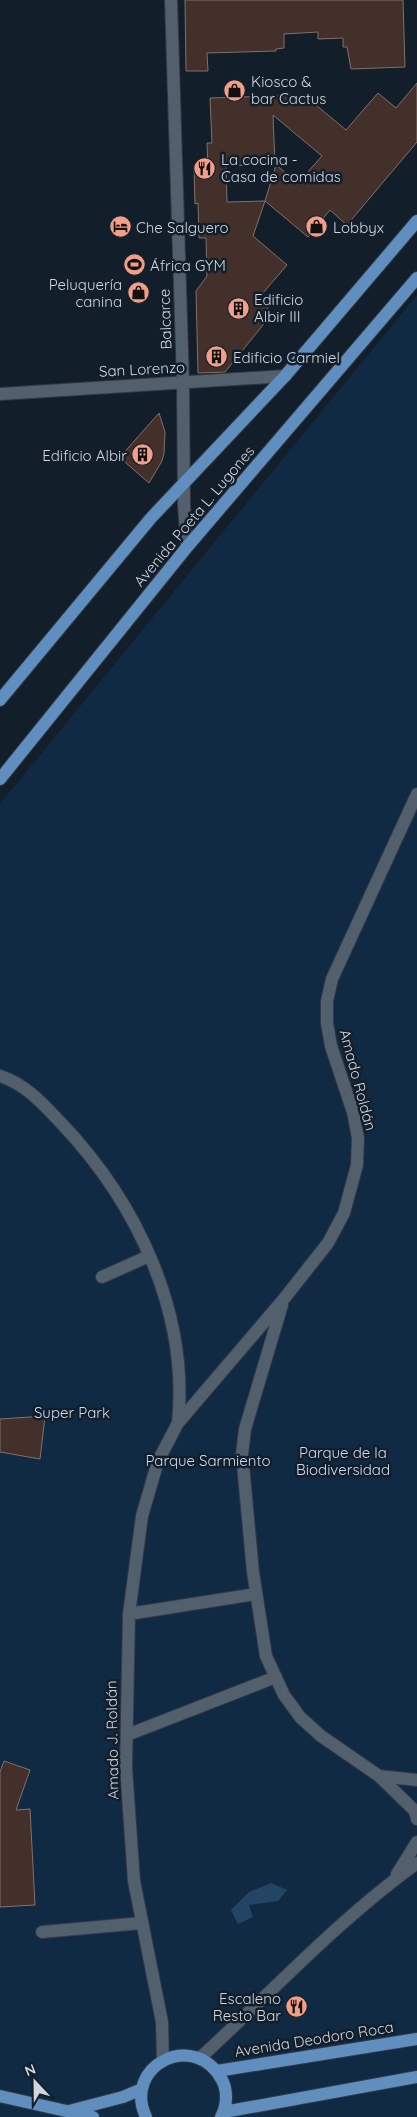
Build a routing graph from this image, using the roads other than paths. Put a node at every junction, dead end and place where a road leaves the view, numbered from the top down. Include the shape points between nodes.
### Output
1 (172, 0) edge
2 (417, 221) edge
3 (417, 278) edge
4 (285, 376) junction
5 (183, 383) junction
6 (0, 394) edge
7 (184, 482) junction
8 (187, 547) junction
9 (0, 700) edge
10 (0, 779) edge
11 (417, 794) edge
12 (0, 1076) edge
13 (149, 1256) junction
14 (102, 1277) dead end
15 (283, 1300) junction
16 (178, 1423) junction
17 (256, 1594) junction
18 (130, 1614) junction
19 (276, 1677) junction
20 (127, 1735) junction
21 (379, 1776) junction
22 (417, 1780) edge
23 (417, 1819) edge
24 (417, 1842) edge
25 (417, 1863) edge
26 (391, 1882) junction
27 (142, 1923) junction
28 (42, 1932) dead end
29 (417, 2039) edge
30 (200, 2058) junction
31 (163, 2061) junction
32 (217, 2071) junction
33 (417, 2077) edge
34 (142, 2089) junction
35 (0, 2096) edge
36 (66, 2112) junction
37 (222, 2114) edge
38 (93, 2117) edge
39 (146, 2117) edge

1 - 5 street, Balcarce
2 - 4 main road, Avenida Poeta L. Lugones
3 - 8 main road, Avenida Poeta L. Lugones
4 - 5 street, San Lorenzo
4 - 7 main road, Avenida Poeta L. Lugones
5 - 6 street, San Lorenzo
5 - 7 street, Balcarce
7 - 8 street, Balcarce
7 - 9 main road, Avenida Poeta L. Lugones
8 - 10 main road, Avenida Poeta L. Lugones
11 - 15 street, Amado Roldán via 332,979 327,1001 331,1046 353,1112 358,1138 350,1194 328,1244
12 - 13 street via 16,1081 33,1093 99,1168 123,1203
13 - 14 street
13 - 16 street via 167,1299 175,1335 181,1395
15 - 16 street, Amado Roldán
15 - 17 street via 245,1429 242,1454
16 - 18 street, Amado J. Roldán via 158,1461 142,1516
17 - 18 street
17 - 19 street via 266,1656
18 - 20 street, Amado J. Roldán
19 - 20 street
19 - 21 street via 300,1717 321,1736
20 - 27 street, Amado J. Roldán via 126,1767 134,1881
21 - 22 street
21 - 23 street via 415,1812
24 - 26 street
25 - 26 street
26 - 30 street
27 - 28 street
27 - 31 street, Amado J. Roldán via 162,2022
29 - 32 main road, Avenida Deodoro Roca
30 - 31 main road via 175,2056
30 - 32 main road
31 - 34 main road via 153,2068
32 - 37 main road via 224,2084 226,2098
33 - 37 main road
34 - 36 main road
34 - 39 main road via 141,2100
35 - 36 main road
36 - 38 main road

